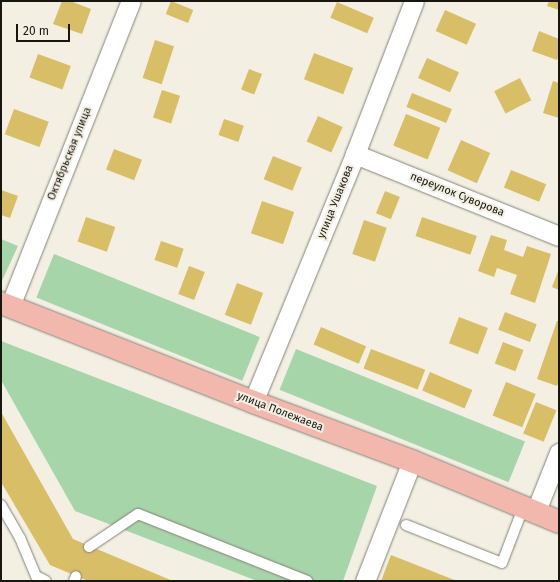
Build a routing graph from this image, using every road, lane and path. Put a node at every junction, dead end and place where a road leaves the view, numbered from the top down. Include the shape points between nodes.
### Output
1 (131, 1) edge
2 (414, 1) edge
3 (355, 154) junction
4 (559, 236) edge
5 (6, 305) edge
6 (253, 402) junction
7 (559, 453) edge
8 (412, 461) junction
9 (1, 505) edge
10 (529, 510) junction
11 (559, 522) edge
12 (406, 525) dead end
13 (89, 547) dead end
14 (46, 581) edge
15 (307, 581) edge
16 (365, 581) edge

1 - 5 street, Октябрьская улица
2 - 3 street, улица Ушакова
3 - 4 street, переулок Суворова
3 - 6 street, улица Ушакова
5 - 6 main road, улица Полежаева
6 - 8 main road, улица Полежаева
7 - 10 street
8 - 10 main road, улица Полежаева
8 - 16 street
9 - 14 lane via 20,538 36,576
10 - 11 main road, улица Полежаева
10 - 12 lane via 502,563
13 - 15 lane via 138,514

